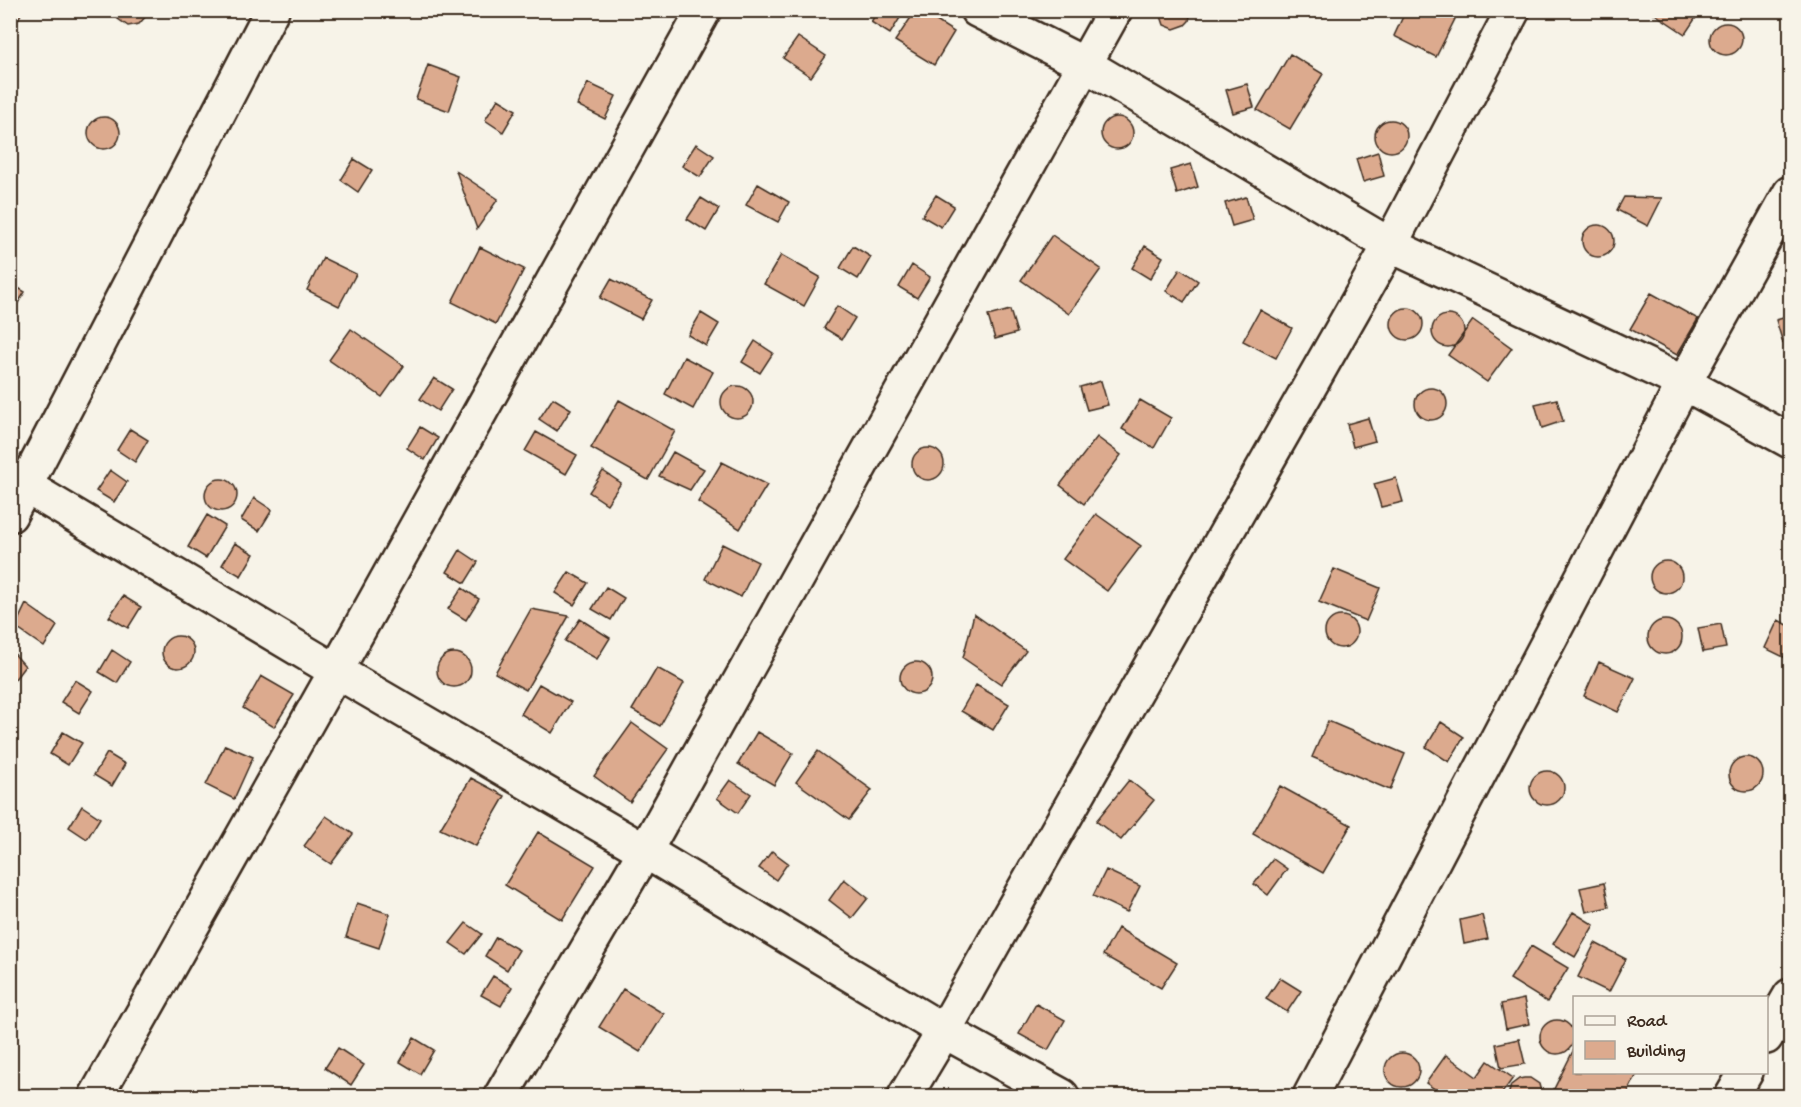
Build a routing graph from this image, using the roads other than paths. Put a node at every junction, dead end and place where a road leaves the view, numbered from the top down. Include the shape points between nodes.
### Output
1 (272, 10) edge
2 (704, 10) edge
3 (977, 10) edge
4 (1115, 10) edge
5 (1514, 10) edge
6 (1086, 65) junction
7 (1791, 194) edge
8 (1390, 245) junction
9 (1684, 383) junction
10 (1791, 441) edge
11 (19, 482) edge
12 (10, 515) edge
13 (336, 671) junction
14 (645, 851) junction
15 (1791, 996) edge
16 (944, 1032) junction
17 (1768, 1035) edge
18 (1745, 1074) edge
19 (96, 1096) edge
20 (501, 1096) edge
21 (905, 1096) edge
22 (1062, 1096) edge
23 (1310, 1096) edge
24 (1732, 1096) edge

1 - 11 street
2 - 13 street
3 - 6 street
4 - 6 street
5 - 8 street
6 - 8 street
6 - 14 street
7 - 9 street
8 - 9 street
8 - 16 street
9 - 10 street
9 - 23 street
11 - 12 street
11 - 13 street
13 - 14 street
13 - 19 street
14 - 16 street
14 - 20 street
15 - 17 street
16 - 21 street
16 - 22 street
18 - 24 street

